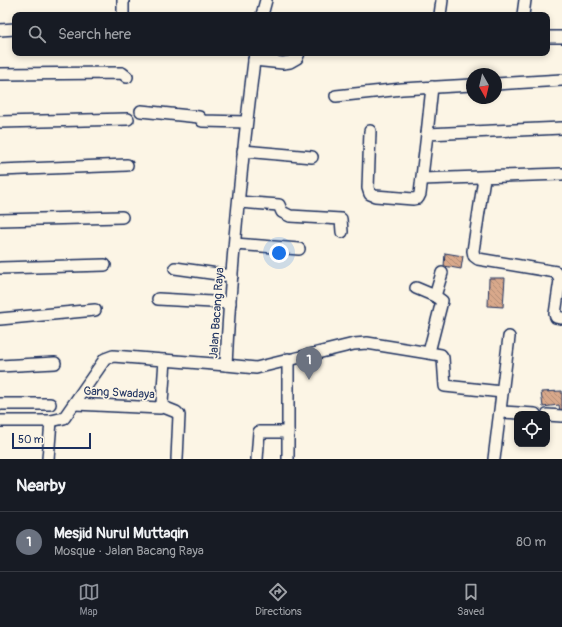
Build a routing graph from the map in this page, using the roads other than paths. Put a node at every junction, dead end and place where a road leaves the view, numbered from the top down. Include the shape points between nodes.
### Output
1 (123, 0) edge
2 (266, 0) edge
3 (442, 0) edge
4 (525, 0) edge
5 (123, 12) edge
6 (263, 12) edge
7 (440, 12) edge
8 (523, 12) edge
9 (12, 29) edge
10 (0, 30) edge
11 (550, 37) edge
12 (562, 37) edge
13 (255, 56) edge
14 (298, 56) edge
15 (0, 74) edge
16 (127, 77) dead end
17 (562, 80) edge
18 (502, 84) edge
19 (466, 85) edge
20 (432, 87) junction
21 (336, 96) dead end
22 (140, 111) dead end
23 (128, 119) dead end
24 (0, 122) edge
25 (246, 122) junction
26 (562, 128) edge
27 (370, 131) dead end
28 (427, 134) junction
29 (243, 151) junction
30 (312, 157) dead end
31 (128, 165) dead end
32 (0, 170) edge
33 (562, 174) edge
34 (484, 178) junction
35 (422, 179) junction
36 (240, 202) junction
37 (122, 217) dead end
38 (0, 220) edge
39 (342, 232) dead end
40 (235, 244) junction
41 (299, 249) dead end
42 (105, 265) dead end
43 (0, 268) edge
44 (175, 268) dead end
45 (442, 273) dead end
46 (232, 276) junction
47 (416, 288) dead end
48 (435, 296) junction
49 (158, 299) dead end
50 (230, 303) junction
51 (95, 310) dead end
52 (562, 318) edge
53 (0, 319) edge
54 (509, 337) dead end
55 (429, 352) junction
56 (165, 360) junction
57 (288, 360) junction
58 (55, 363) dead end
59 (226, 365) junction
60 (0, 366) edge
61 (502, 392) junction
62 (0, 404) edge
63 (50, 404) dead end
64 (75, 404) junction
65 (161, 406) junction
66 (502, 412) junction
67 (514, 413) edge
68 (550, 415) edge
69 (562, 416) edge
70 (0, 421) edge
71 (51, 421) junction
72 (288, 432) junction
73 (48, 459) edge
74 (177, 459) edge
75 (257, 459) edge
76 (288, 459) edge
77 (494, 459) edge

1 - 5 street
2 - 6 street
3 - 7 street
4 - 8 street
9 - 10 street
11 - 12 street
13 - 14 street via 290,62
13 - 25 street, Jalan Bacang Raya
15 - 16 street via 122,73
17 - 18 street
19 - 20 street
20 - 21 street
20 - 28 street
22 - 25 street via 199,117 202,121
23 - 24 street
25 - 29 street, Jalan Bacang Raya
26 - 28 street
27 - 35 street via 370,194 418,198
28 - 35 street
29 - 30 street
29 - 36 street, Jalan Bacang Raya
31 - 32 street
33 - 34 street
34 - 35 street
34 - 52 street via 474,256 478,259 556,272 560,280 555,315
36 - 39 street via 278,205 282,212 290,216 341,219
36 - 40 street, Jalan Bacang Raya
37 - 38 street
40 - 41 street
40 - 46 street, Jalan Bacang Raya
42 - 43 street
44 - 46 street
45 - 48 street
46 - 50 street, Jalan Bacang Raya
47 - 48 street
48 - 55 street via 442,303
49 - 50 street
50 - 59 street, Jalan Bacang Raya
51 - 53 street
54 - 61 street
55 - 57 street via 368,343
55 - 61 street via 443,358 445,386
56 - 59 street, Jalan Bacang Raya
56 - 64 street, Jalan Bacang Raya via 113,356 105,359
56 - 65 street, Gang Swadaya
57 - 59 street via 256,368
57 - 72 street
58 - 60 street
61 - 66 street
62 - 63 street
64 - 65 street, Gang Swadaya via 157,409
64 - 71 street, Jalan Bacang Raya via 64,418
65 - 74 street via 176,412 179,416
66 - 67 street
66 - 77 street
68 - 69 street
70 - 71 street, Jalan Bacang Raya
71 - 73 street
72 - 75 street via 259,432
72 - 76 street

